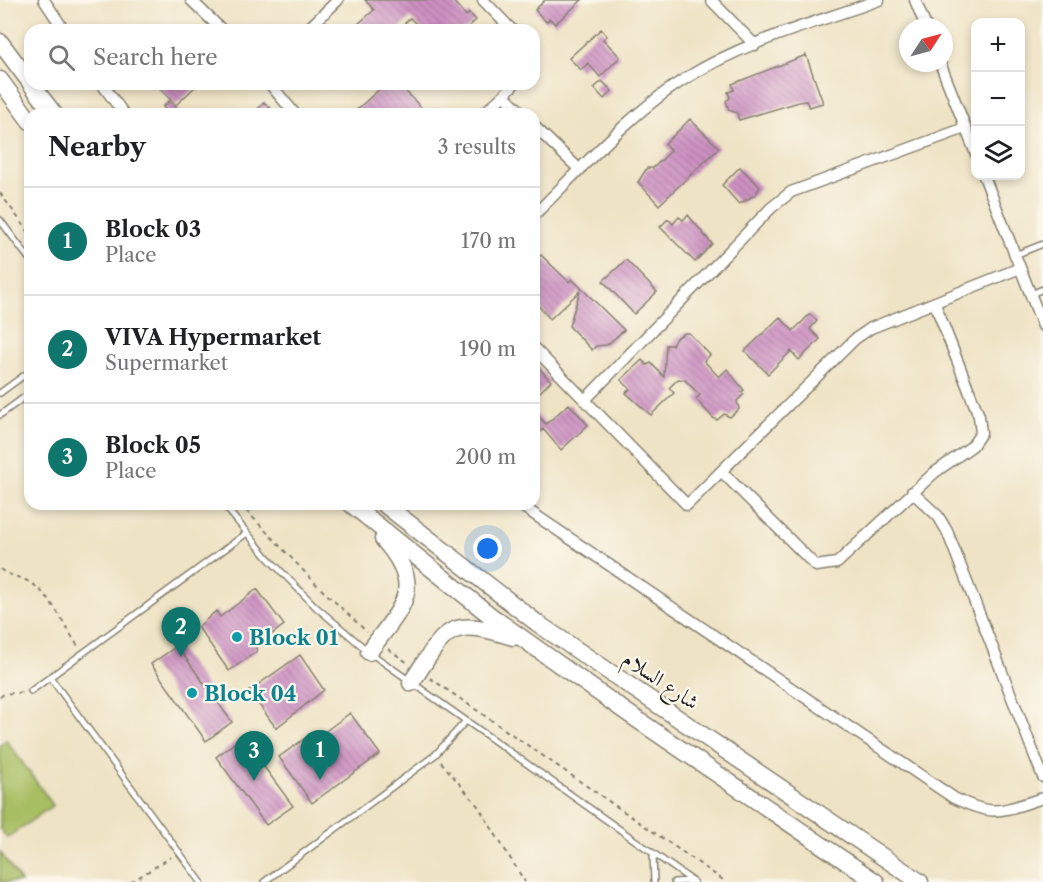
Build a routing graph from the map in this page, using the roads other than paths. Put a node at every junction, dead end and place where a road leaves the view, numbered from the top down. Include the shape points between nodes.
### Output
1 (44, 0) edge
2 (191, 0) edge
3 (338, 0) edge
4 (483, 0) edge
5 (711, 0) edge
6 (879, 0) edge
7 (915, 0) edge
8 (922, 18) edge
9 (60, 24) edge
10 (216, 24) edge
11 (313, 24) edge
12 (506, 24) edge
13 (0, 42) edge
14 (755, 45) junction
15 (943, 72) edge
16 (24, 74) edge
17 (0, 80) edge
18 (36, 90) edge
19 (106, 90) edge
20 (275, 90) edge
21 (509, 90) edge
22 (504, 95) junction
23 (50, 108) edge
24 (120, 108) edge
25 (290, 108) edge
26 (490, 108) edge
27 (517, 108) edge
28 (24, 113) edge
29 (965, 128) junction
30 (540, 132) edge
31 (971, 144) edge
32 (580, 170) junction
33 (986, 180) edge
34 (540, 209) edge
35 (0, 220) edge
36 (1043, 244) edge
37 (24, 252) edge
38 (1015, 255) junction
39 (1020, 268) junction
40 (1043, 289) edge
41 (1030, 294) junction
42 (935, 304) junction
43 (1043, 324) edge
44 (540, 354) edge
45 (24, 375) edge
46 (0, 393) edge
47 (24, 397) edge
48 (585, 400) junction
49 (0, 415) edge
50 (723, 472) junction
51 (912, 492) junction
52 (228, 510) edge
53 (357, 510) edge
54 (358, 510) edge
55 (392, 510) edge
56 (528, 510) edge
57 (247, 533) junction
58 (528, 642) junction
59 (373, 646) junction
60 (50, 677) junction
61 (416, 677) junction
62 (31, 691) road end
63 (465, 722) junction
64 (1043, 777) edge
65 (1043, 798) edge
66 (653, 854) junction
67 (201, 882) edge
68 (264, 882) edge
69 (654, 882) edge
70 (674, 882) edge
71 (693, 882) edge
72 (876, 882) edge
73 (920, 882) edge

1 - 9 street
2 - 10 street
3 - 11 street
4 - 12 street
5 - 14 street
6 - 14 street
7 - 8 street
13 - 16 main road
14 - 32 street via 706,66 669,89
15 - 29 street
17 - 28 main road
18 - 23 main road
19 - 24 street
20 - 25 street
21 - 22 street
22 - 26 street
22 - 27 street
29 - 31 street
29 - 48 street via 791,192 771,207
30 - 32 street
32 - 34 street
33 - 38 street
35 - 37 lane
36 - 38 lane
38 - 39 street
39 - 41 street
39 - 42 street
40 - 41 lane
41 - 43 street
42 - 50 street via 871,328 855,339
42 - 51 street via 979,416 981,433 972,446
44 - 48 street
45 - 46 lane
47 - 49 lane
48 - 50 street via 687,505
50 - 51 street via 816,566 837,563
51 - 64 street via 938,516 947,531
52 - 57 lane
53 - 59 main road via 402,563 408,579 405,596
54 - 58 main road
55 - 73 main road, شارع السلام via 537,623
56 - 65 street via 954,798 981,811 996,812
57 - 59 lane via 316,607
57 - 60 lane
58 - 61 main road via 480,627 457,628 439,640
58 - 72 main road
59 - 61 lane
60 - 62 lane
60 - 67 lane
61 - 63 lane
63 - 66 lane
63 - 68 lane via 435,755
66 - 69 lane
66 - 71 lane
70 - 71 lane

